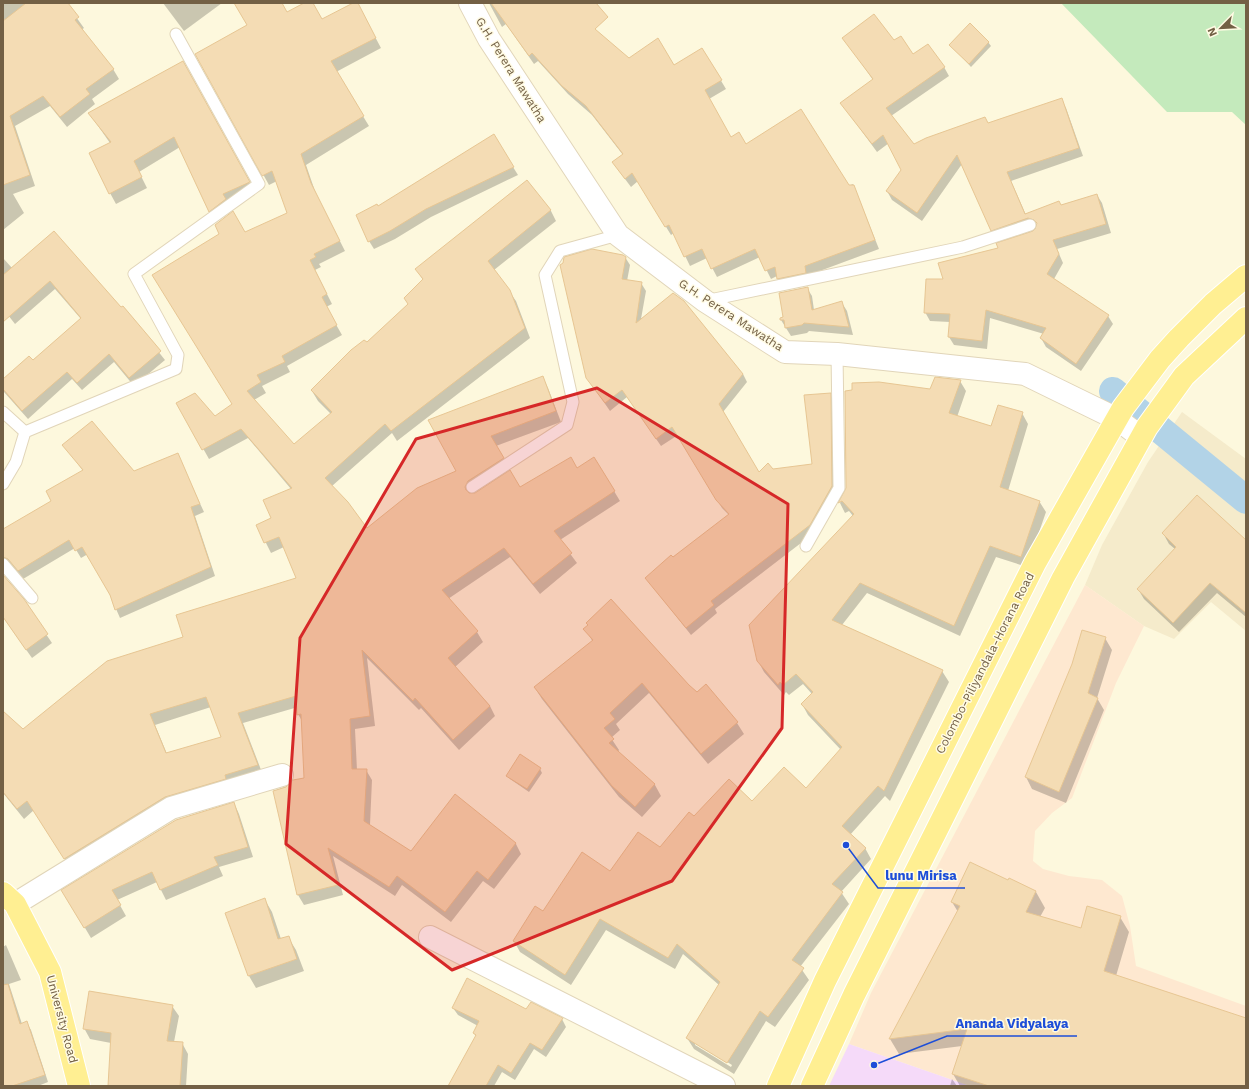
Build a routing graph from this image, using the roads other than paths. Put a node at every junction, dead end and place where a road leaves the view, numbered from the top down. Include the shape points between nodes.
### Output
1 (470, 3) edge
2 (176, 34) dead end
3 (1030, 225) dead end
4 (618, 235) junction
5 (1246, 276) edge
6 (705, 301) junction
7 (1246, 318) edge
8 (837, 354) junction
9 (3, 412) edge
10 (1120, 413) junction
11 (25, 432) junction
12 (1144, 432) junction
13 (3, 484) edge
14 (472, 487) dead end
15 (806, 546) dead end
16 (3, 564) edge
17 (32, 598) dead end
18 (282, 775) dead end
19 (9, 898) edge
20 (430, 937) dead end
21 (825, 982) junction
22 (854, 996) junction
23 (79, 1086) edge
24 (724, 1086) edge
25 (778, 1086) edge
26 (812, 1086) edge

1 - 4 street, G.H. Perera Mawatha via 489,39
2 - 11 lane via 259,184 134,274 178,355 176,369
3 - 6 lane via 963,247
4 - 6 street, G.H. Perera Mawatha
4 - 14 lane via 560,251 545,275 573,402 567,426
5 - 10 main road, Colombo-Piliyandala-Horana Road via 1213,304 1160,359
6 - 8 street, G.H. Perera Mawatha via 785,352
7 - 12 main road via 1184,376
8 - 10 street, G.H. Perera Mawatha via 1025,374
8 - 15 lane via 839,488
9 - 11 lane
10 - 12 street, G.H. Perera Mawatha
10 - 21 main road, Colombo-Piliyandala-Horana Road via 1035,563
11 - 13 lane via 16,462
12 - 22 main road via 1063,578
16 - 17 lane
18 - 19 street via 171,808
19 - 23 main road, University Road via 50,972
20 - 24 street
21 - 22 main road
21 - 25 main road, Colombo-Piliyandala-Horana Road
22 - 26 main road

